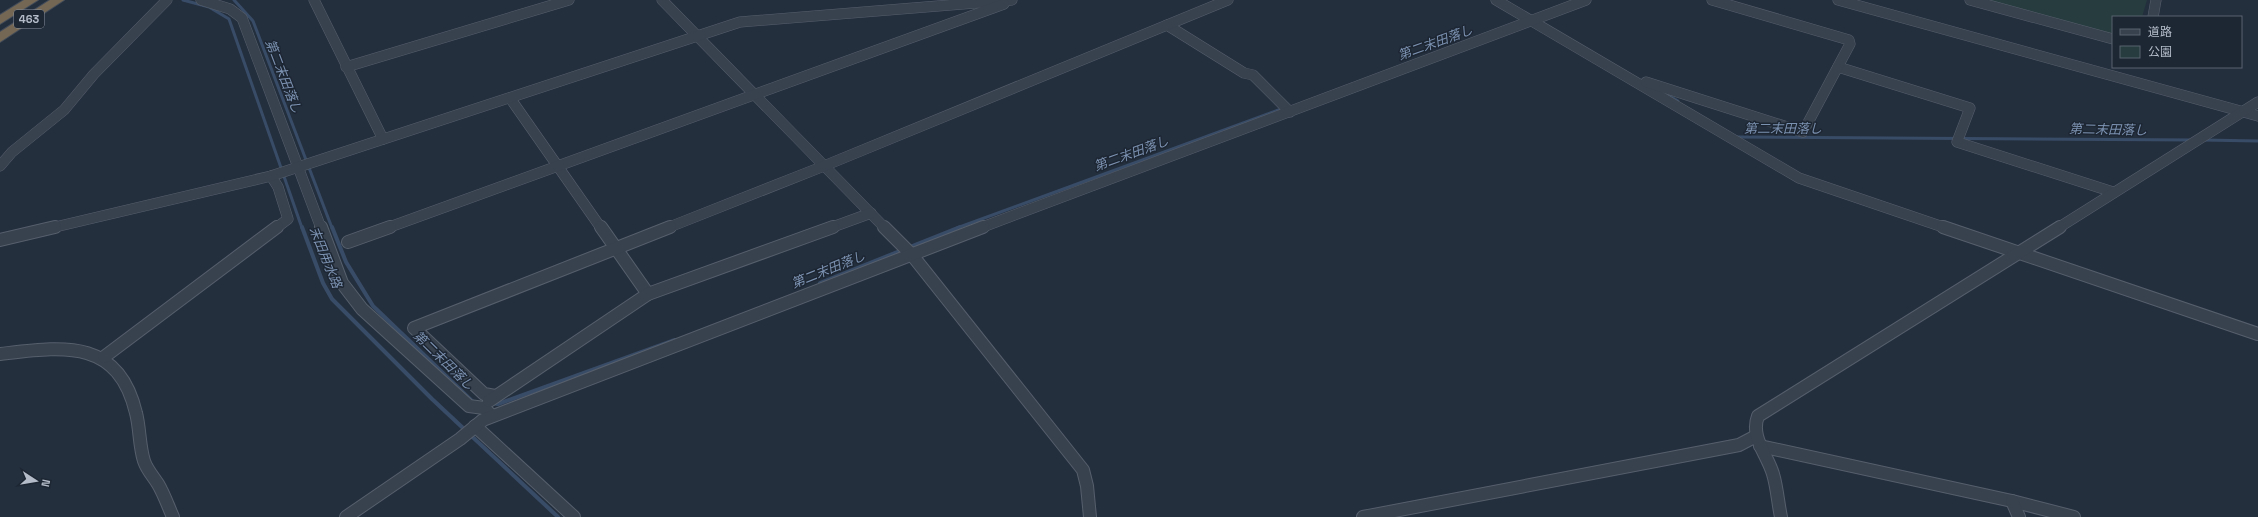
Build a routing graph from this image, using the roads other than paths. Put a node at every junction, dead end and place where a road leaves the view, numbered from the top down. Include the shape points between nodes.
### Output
1 (32, 0) edge
2 (58, 0) edge
3 (167, 0) edge
4 (201, 0) edge
5 (314, 0) edge
6 (569, 0) edge
7 (662, 0) edge
8 (1012, 0) edge
9 (1018, 0) edge
10 (1228, 0) edge
11 (1496, 0) edge
12 (1586, 0) edge
13 (1712, 0) edge
14 (1838, 0) edge
15 (1970, 0) edge
16 (2156, 0) edge
17 (2153, 16) edge
18 (0, 20) edge
19 (1532, 20) junction
20 (1167, 24) junction
21 (698, 35) junction
22 (0, 38) edge
23 (2112, 39) edge
24 (346, 67) junction
25 (1838, 67) junction
26 (1637, 81) junction
27 (755, 94) junction
28 (510, 98) junction
29 (2258, 102) edge
30 (1290, 112) junction
31 (2243, 112) junction
32 (2258, 116) edge
33 (383, 139) junction
34 (0, 166) edge
35 (558, 166) junction
36 (824, 166) junction
37 (299, 167) junction
38 (271, 176) junction
39 (2113, 192) junction
40 (872, 213) junction
41 (0, 240) edge
42 (348, 242) dead end
43 (614, 248) junction
44 (2019, 252) junction
45 (912, 255) junction
46 (648, 294) junction
47 (2258, 334) edge
48 (0, 354) edge
49 (104, 357) junction
50 (495, 396) junction
51 (488, 412) junction
52 (475, 426) junction
53 (1758, 441) junction
54 (2012, 501) junction
55 (1370, 516) edge
56 (173, 517) edge
57 (346, 517) edge
58 (574, 517) edge
59 (1090, 517) edge
60 (1781, 517) edge
61 (2019, 517) edge
62 (2074, 517) edge

1 - 18 highway, 463
2 - 22 highway, 463
3 - 34 street via 94,74 64,110 12,152
4 - 37 street via 230,9 242,18
5 - 24 street
6 - 24 street
7 - 21 street
8 - 21 street via 740,22
9 - 27 street
10 - 20 street
11 - 19 street
12 - 19 street
13 - 25 street via 1849,40 1850,44
14 - 31 street
15 - 23 street
16 - 17 street
19 - 26 street
19 - 30 street
20 - 30 street via 1244,73 1253,75
20 - 36 street
21 - 27 street
21 - 28 street
24 - 33 street
25 - 26 street via 1803,132 1649,82
25 - 39 street via 1970,108 1957,142
26 - 44 street via 1799,178
27 - 35 street
27 - 36 street
28 - 33 street
28 - 35 street
29 - 31 street
30 - 45 street
31 - 32 street
31 - 39 street via 2161,166
33 - 37 street
35 - 42 street
35 - 43 street
36 - 40 street
36 - 43 street
37 - 38 street
37 - 51 street via 342,283 362,310 469,406
38 - 41 street
38 - 49 street via 278,187 288,220
39 - 44 street
40 - 45 street
40 - 46 street
43 - 46 street
43 - 50 street via 414,328 484,394
44 - 47 street
44 - 53 street via 1972,279 1758,416 1754,426
45 - 51 street
45 - 59 street via 1083,470
46 - 50 street
48 - 49 street via 54,349 81,350
49 - 56 street via 126,381 136,413 146,466
50 - 51 street
51 - 52 street
52 - 57 street
52 - 58 street
53 - 54 street
53 - 55 street
53 - 60 street via 1773,474
54 - 61 street
54 - 62 street

